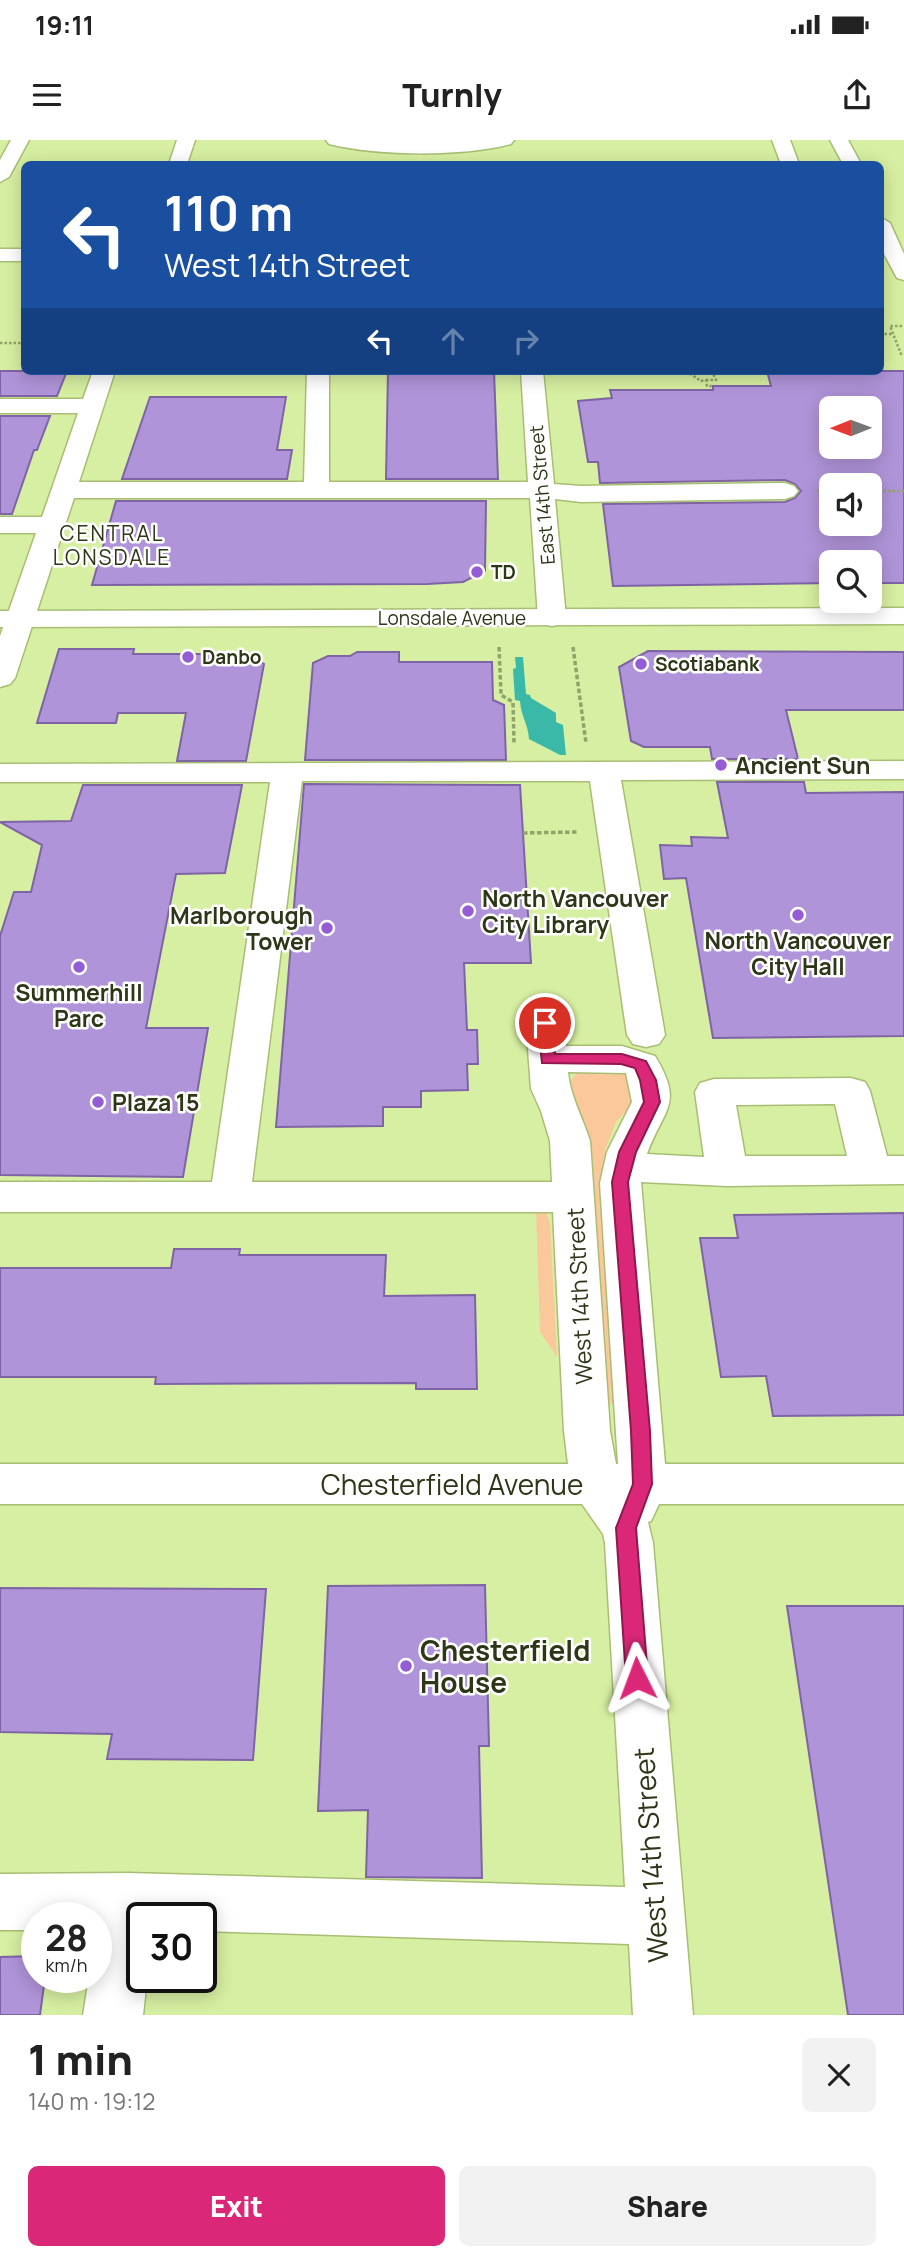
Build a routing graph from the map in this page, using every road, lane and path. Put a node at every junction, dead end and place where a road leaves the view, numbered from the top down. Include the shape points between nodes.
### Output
1 (20, 140) edge
2 (186, 140) edge
3 (505, 140) edge
4 (780, 140) edge
5 (839, 140) edge
6 (341, 141) edge
7 (179, 161) edge
8 (789, 161) edge
9 (850, 161) edge
10 (0, 177) edge
11 (884, 233) edge
12 (893, 254) edge
13 (0, 255) edge
14 (21, 255) edge
15 (904, 274) edge
16 (902, 326) dead end
17 (884, 334) edge
18 (893, 334) junction
19 (0, 343) edge
20 (21, 343) edge
21 (904, 354) edge
22 (103, 375) edge
23 (318, 375) edge
24 (532, 375) edge
25 (692, 375) edge
26 (714, 375) edge
27 (706, 380) junction
28 (713, 386) dead end
29 (0, 406) edge
30 (92, 406) junction
31 (65, 490) junction
32 (316, 490) junction
33 (542, 490) junction
34 (785, 491) dead end
35 (882, 491) edge
36 (904, 491) edge
37 (0, 525) edge
38 (53, 525) junction
39 (904, 616) edge
40 (552, 618) junction
41 (11, 619) edge
42 (499, 646) dead end
43 (573, 647) dead end
44 (0, 678) edge
45 (904, 770) edge
46 (585, 771) junction
47 (0, 773) edge
48 (287, 774) junction
49 (613, 831) junction
50 (523, 833) dead end
51 (646, 1035) dead end
52 (624, 1167) junction
53 (888, 1170) edge
54 (727, 1172) junction
55 (0, 1197) edge
56 (230, 1197) junction
57 (574, 1197) junction
58 (0, 1484) edge
59 (595, 1484) junction
60 (904, 1484) edge
61 (634, 1506) junction
62 (128, 1901) junction
63 (0, 1902) edge
64 (654, 1916) junction
65 (113, 2015) edge
66 (663, 2015) edge

1 - 10 street
2 - 7 street
3 - 6 street via 489,145
4 - 8 street
5 - 9 street
11 - 12 street
12 - 15 street
13 - 14 street
16 - 18 path via 890,326
17 - 18 path
18 - 21 path
19 - 20 path
22 - 30 street
23 - 32 street
24 - 33 street, East 14th Street
25 - 27 path
26 - 27 path via 716,380
27 - 28 path via 706,386
29 - 30 street
30 - 31 street
31 - 32 street
31 - 38 street
32 - 33 street
33 - 34 street via 581,494
33 - 40 street, East 14th Street
35 - 36 path
37 - 38 street
38 - 41 street
39 - 40 street, Lonsdale Avenue
40 - 41 street, Lonsdale Avenue
41 - 44 street
42 - 46 path via 501,695 513,702 515,749
43 - 46 path
45 - 46 street
46 - 48 street
46 - 49 street
47 - 48 street
48 - 56 street
49 - 50 path
49 - 51 street
52 - 54 street
52 - 57 street, West 14th Street via 652,1102 641,1065 547,1041 550,1089 570,1140
52 - 61 street, West 14th Street via 620,1182 640,1423
53 - 54 street
53 - 54 street via 851,1091 714,1092
55 - 56 street
56 - 57 street
57 - 59 street, West 14th Street via 585,1413
58 - 59 street, Chesterfield Avenue
59 - 61 street, West 14th Street
60 - 61 street
61 - 64 street, West 14th Street
62 - 63 street
62 - 64 street
62 - 65 street
64 - 66 street, West 14th Street

